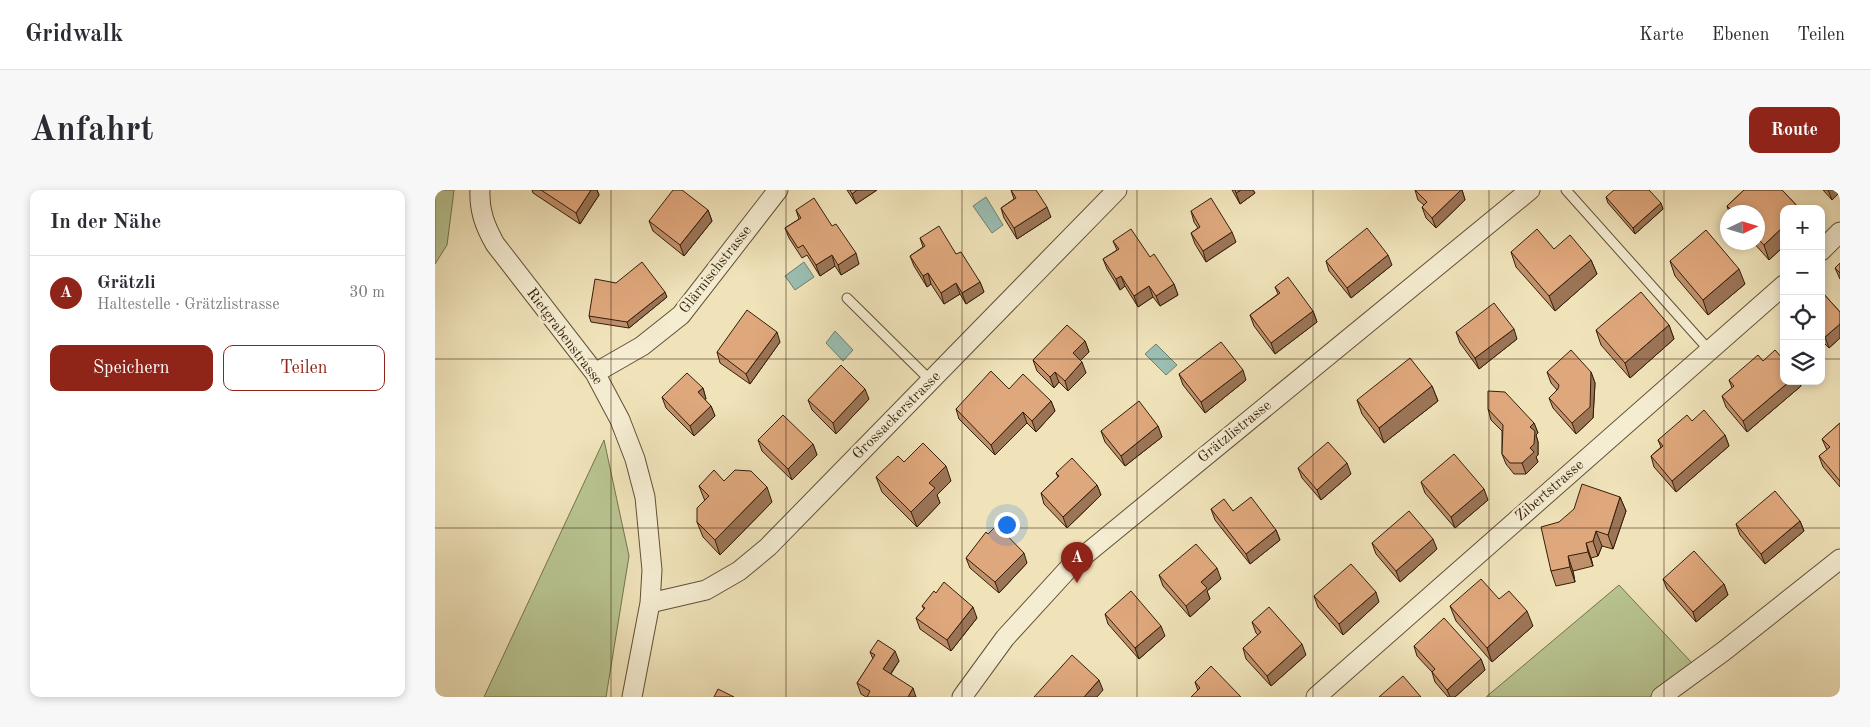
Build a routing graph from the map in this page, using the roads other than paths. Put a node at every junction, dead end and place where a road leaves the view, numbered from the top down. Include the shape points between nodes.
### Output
1 (480, 190) edge
2 (778, 190) edge
3 (1117, 190) edge
4 (1530, 190) edge
5 (1566, 190) edge
6 (1840, 232) edge
7 (1822, 250) edge
8 (1780, 288) edge
9 (847, 298) dead end
10 (1709, 350) junction
11 (595, 373) junction
12 (931, 381) junction
13 (1840, 559) edge
14 (651, 603) junction
15 (632, 697) edge
16 (963, 697) edge
17 (1316, 697) edge
18 (1661, 697) edge

1 - 11 street, Rietgrabenstrasse via 479,205 484,224 495,244
2 - 11 street, Glärnischstrasse via 681,315 642,346
3 - 12 street, Grossackerstrasse
4 - 16 street, Grätzlistrasse via 1069,568 1005,638
5 - 10 lane
6 - 7 street
8 - 10 street, Zibertstrasse
9 - 12 lane
10 - 17 street, Zibertstrasse
11 - 14 street, Rietgrabenstrasse via 620,420 645,497 651,550
12 - 14 street, Grossackerstrasse via 768,547 739,572 706,590
13 - 18 street
14 - 15 street, Rietgrabenstrasse

